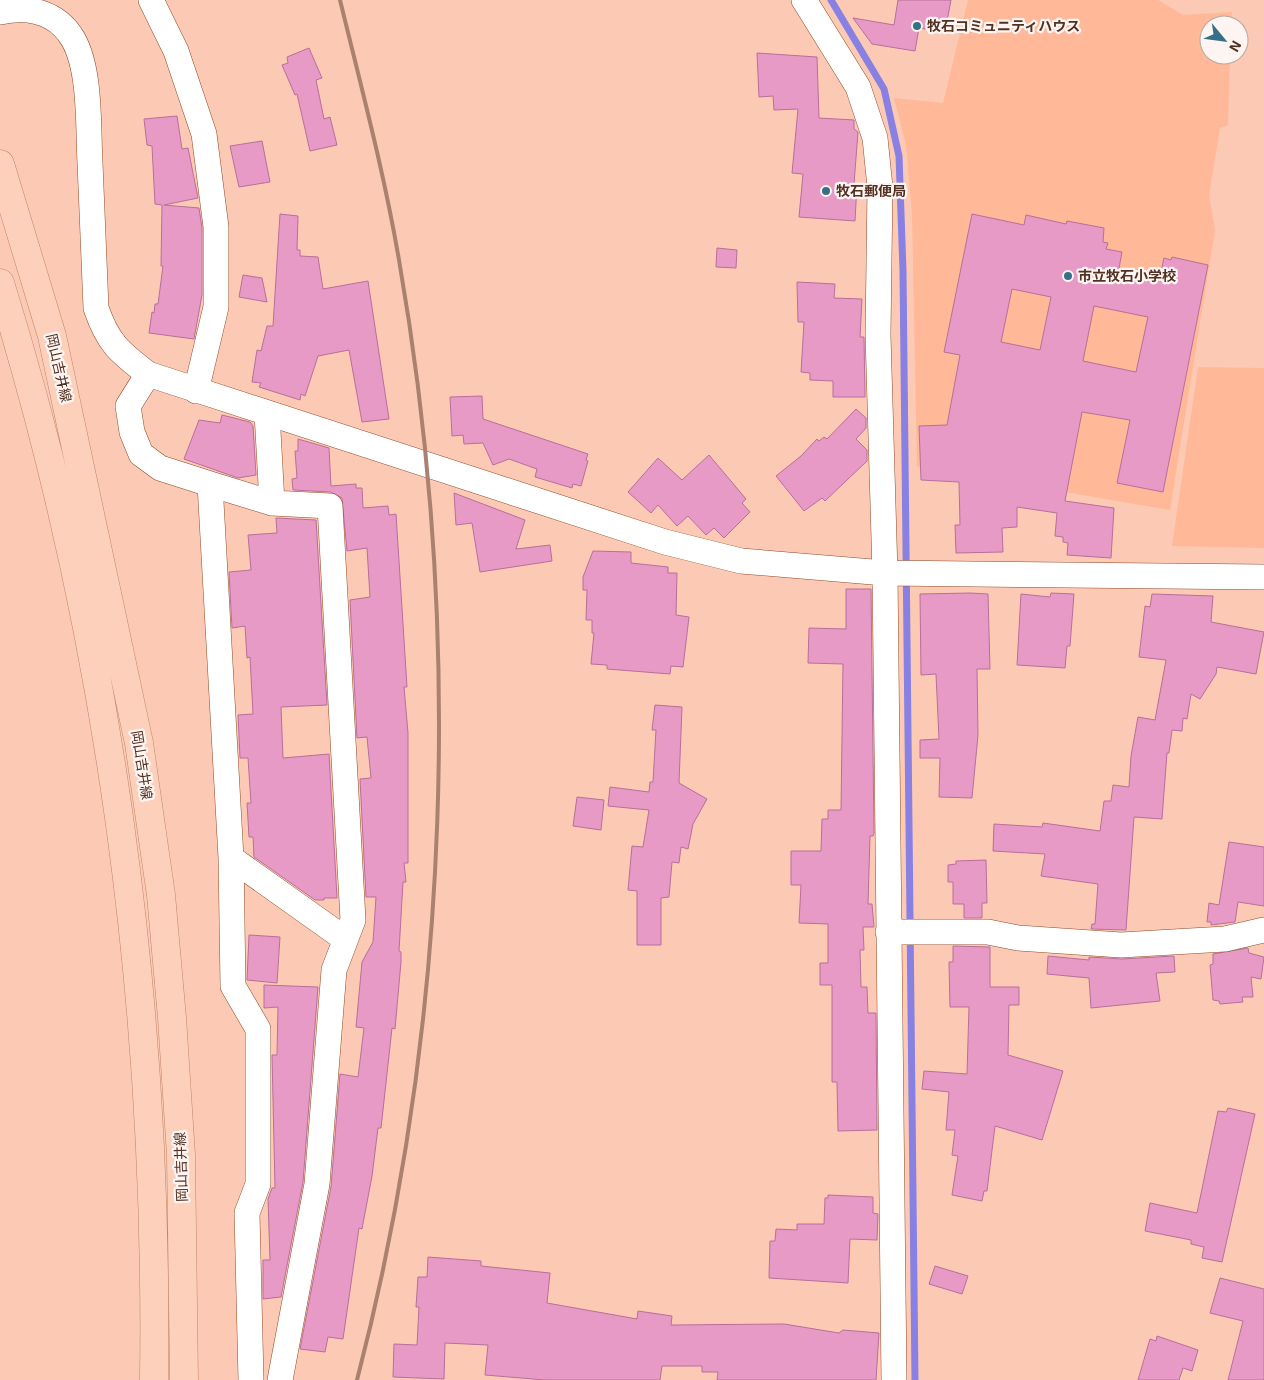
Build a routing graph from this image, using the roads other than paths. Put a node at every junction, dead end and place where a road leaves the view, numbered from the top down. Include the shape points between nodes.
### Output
1 (152, 0) edge
2 (804, 0) edge
3 (0, 12) edge
4 (0, 164) edge
5 (0, 283) edge
6 (148, 374) junction
7 (196, 391) junction
8 (267, 413) junction
9 (210, 484) junction
10 (272, 503) junction
11 (900, 573) junction
12 (1264, 577) edge
13 (231, 858) junction
14 (1264, 930) edge
15 (903, 932) junction
16 (345, 939) junction
17 (154, 1380) edge
18 (184, 1380) edge
19 (251, 1380) edge
20 (280, 1380) edge
21 (894, 1380) edge

1 - 7 street via 176,51 204,134 216,226 216,308
2 - 11 street via 858,88 875,138 880,187 878,336
3 - 6 street via 18,9 39,12 59,22 73,40 83,68 87,114 96,308 104,332 121,353
4 - 18 main road, 岡山吉井線 via 52,336 139,743 161,896 172,1018 181,1155
5 - 17 main road via 22,352 65,528 103,706 126,867 140,996 150,1145
6 - 7 street
6 - 9 street via 128,406 132,432 141,454 160,468
7 - 8 street
8 - 10 street
8 - 11 street via 709,555 741,561
9 - 10 street
9 - 13 street
10 - 16 street via 330,506 352,920
11 - 12 street
11 - 15 street
13 - 16 street
13 - 19 street via 233,986 258,1029 258,1184 247,1213
14 - 15 street via 1225,939 1121,945 1018,938 988,932
15 - 21 street
16 - 20 street via 334,970 317,1184

